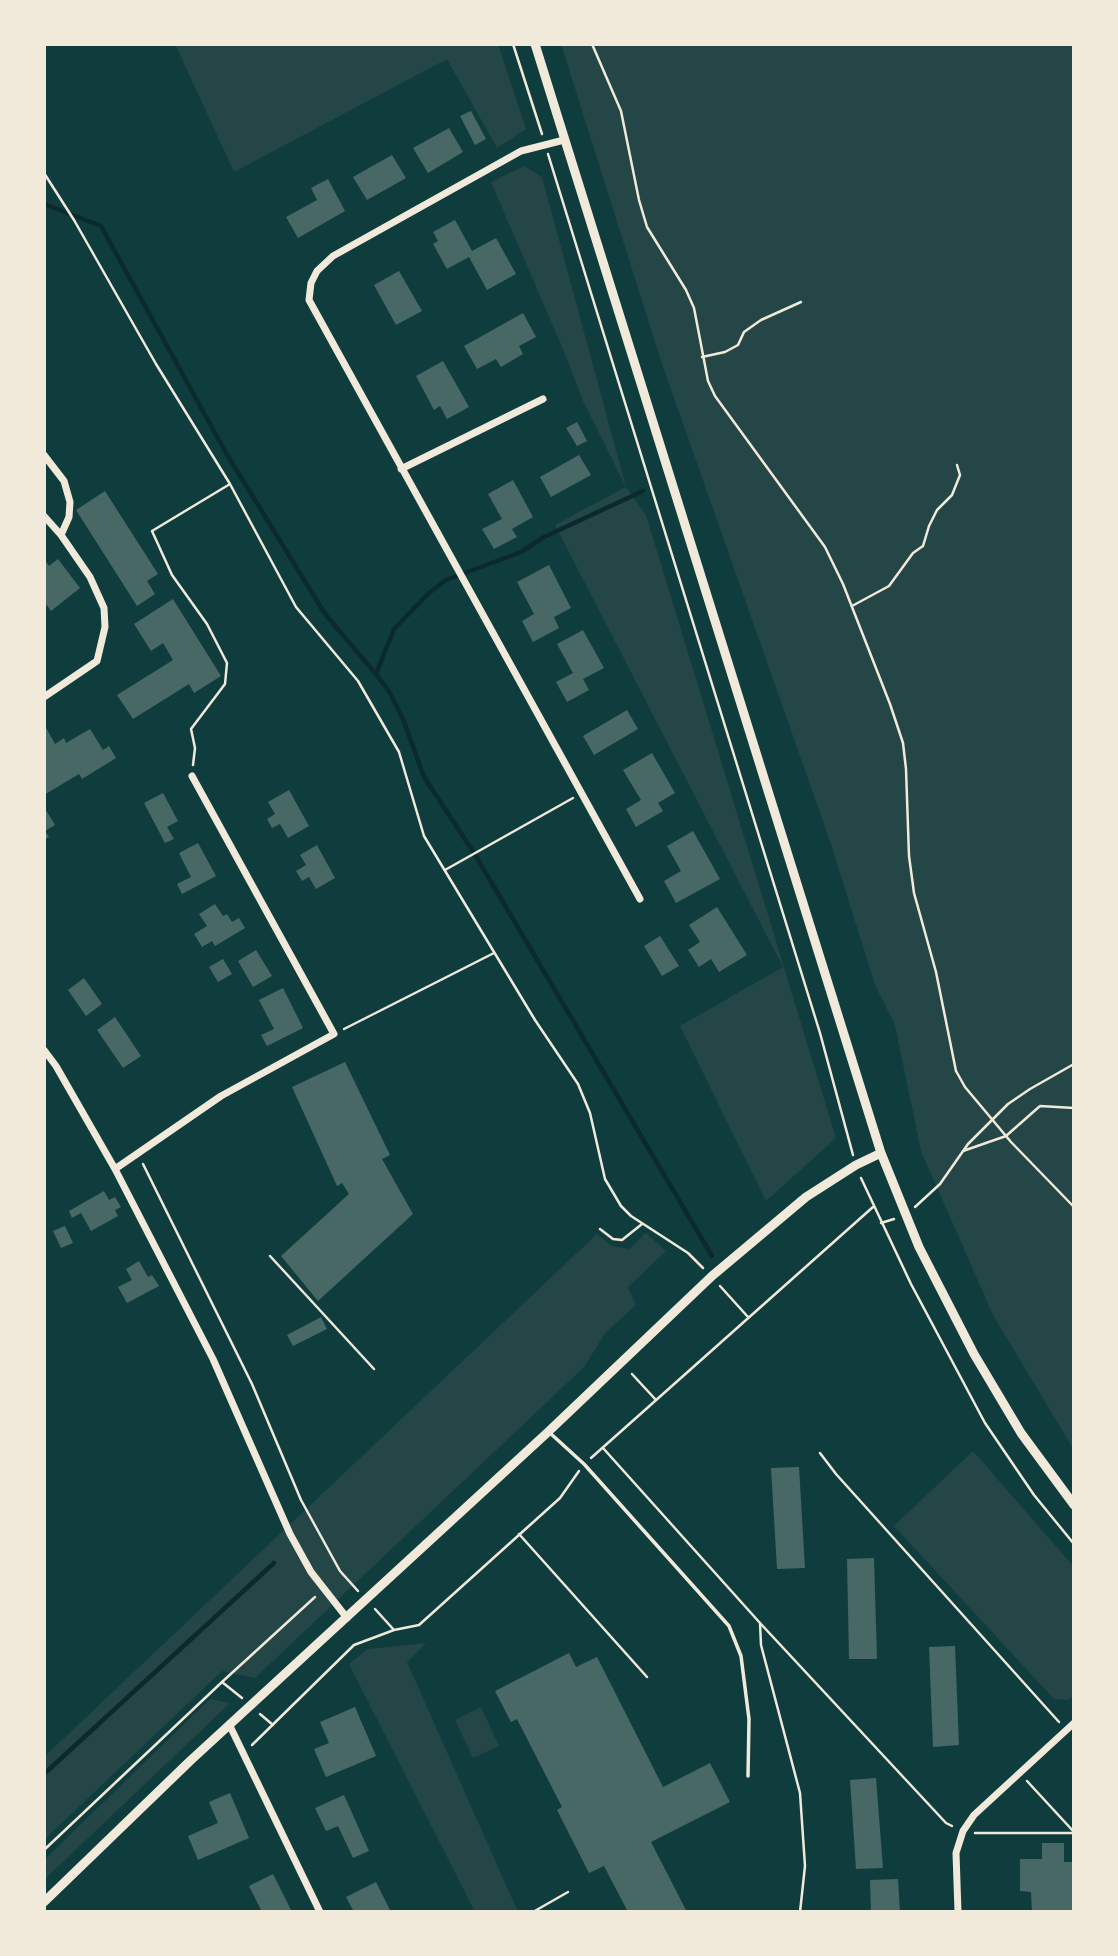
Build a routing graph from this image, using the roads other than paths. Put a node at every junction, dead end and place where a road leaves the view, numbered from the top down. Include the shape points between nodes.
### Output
1 (535, 44) edge
2 (564, 140) junction
3 (542, 399) dead end
4 (44, 455) edge
5 (401, 469) junction
6 (44, 516) edge
7 (61, 535) junction
8 (44, 697) edge
9 (192, 776) road end
10 (640, 900) dead end
11 (44, 1050) edge
12 (881, 1153) junction
13 (115, 1169) junction
14 (548, 1432) junction
15 (1074, 1505) edge
16 (347, 1618) junction
17 (1074, 1723) edge
18 (230, 1726) junction
19 (748, 1776) dead end
20 (44, 1902) edge
21 (320, 1912) edge
22 (958, 1912) edge

1 - 2 street
2 - 5 street via 521,151 332,256 317,271 310,300
2 - 12 street
3 - 5 street
4 - 7 street via 64,481 70,502
5 - 10 street
6 - 7 street
7 - 8 street via 90,577 104,608 105,627 97,661
9 - 13 street via 334,1034 221,1097
11 - 13 street
12 - 14 street via 806,1197 712,1276
12 - 15 street via 919,1247 997,1395
13 - 16 street via 214,1359 290,1534 311,1572
14 - 16 street
14 - 19 lane via 584,1464 729,1626 741,1656 750,1719
16 - 18 street
17 - 22 street via 974,1815 963,1831 956,1853
18 - 20 street
18 - 21 street

